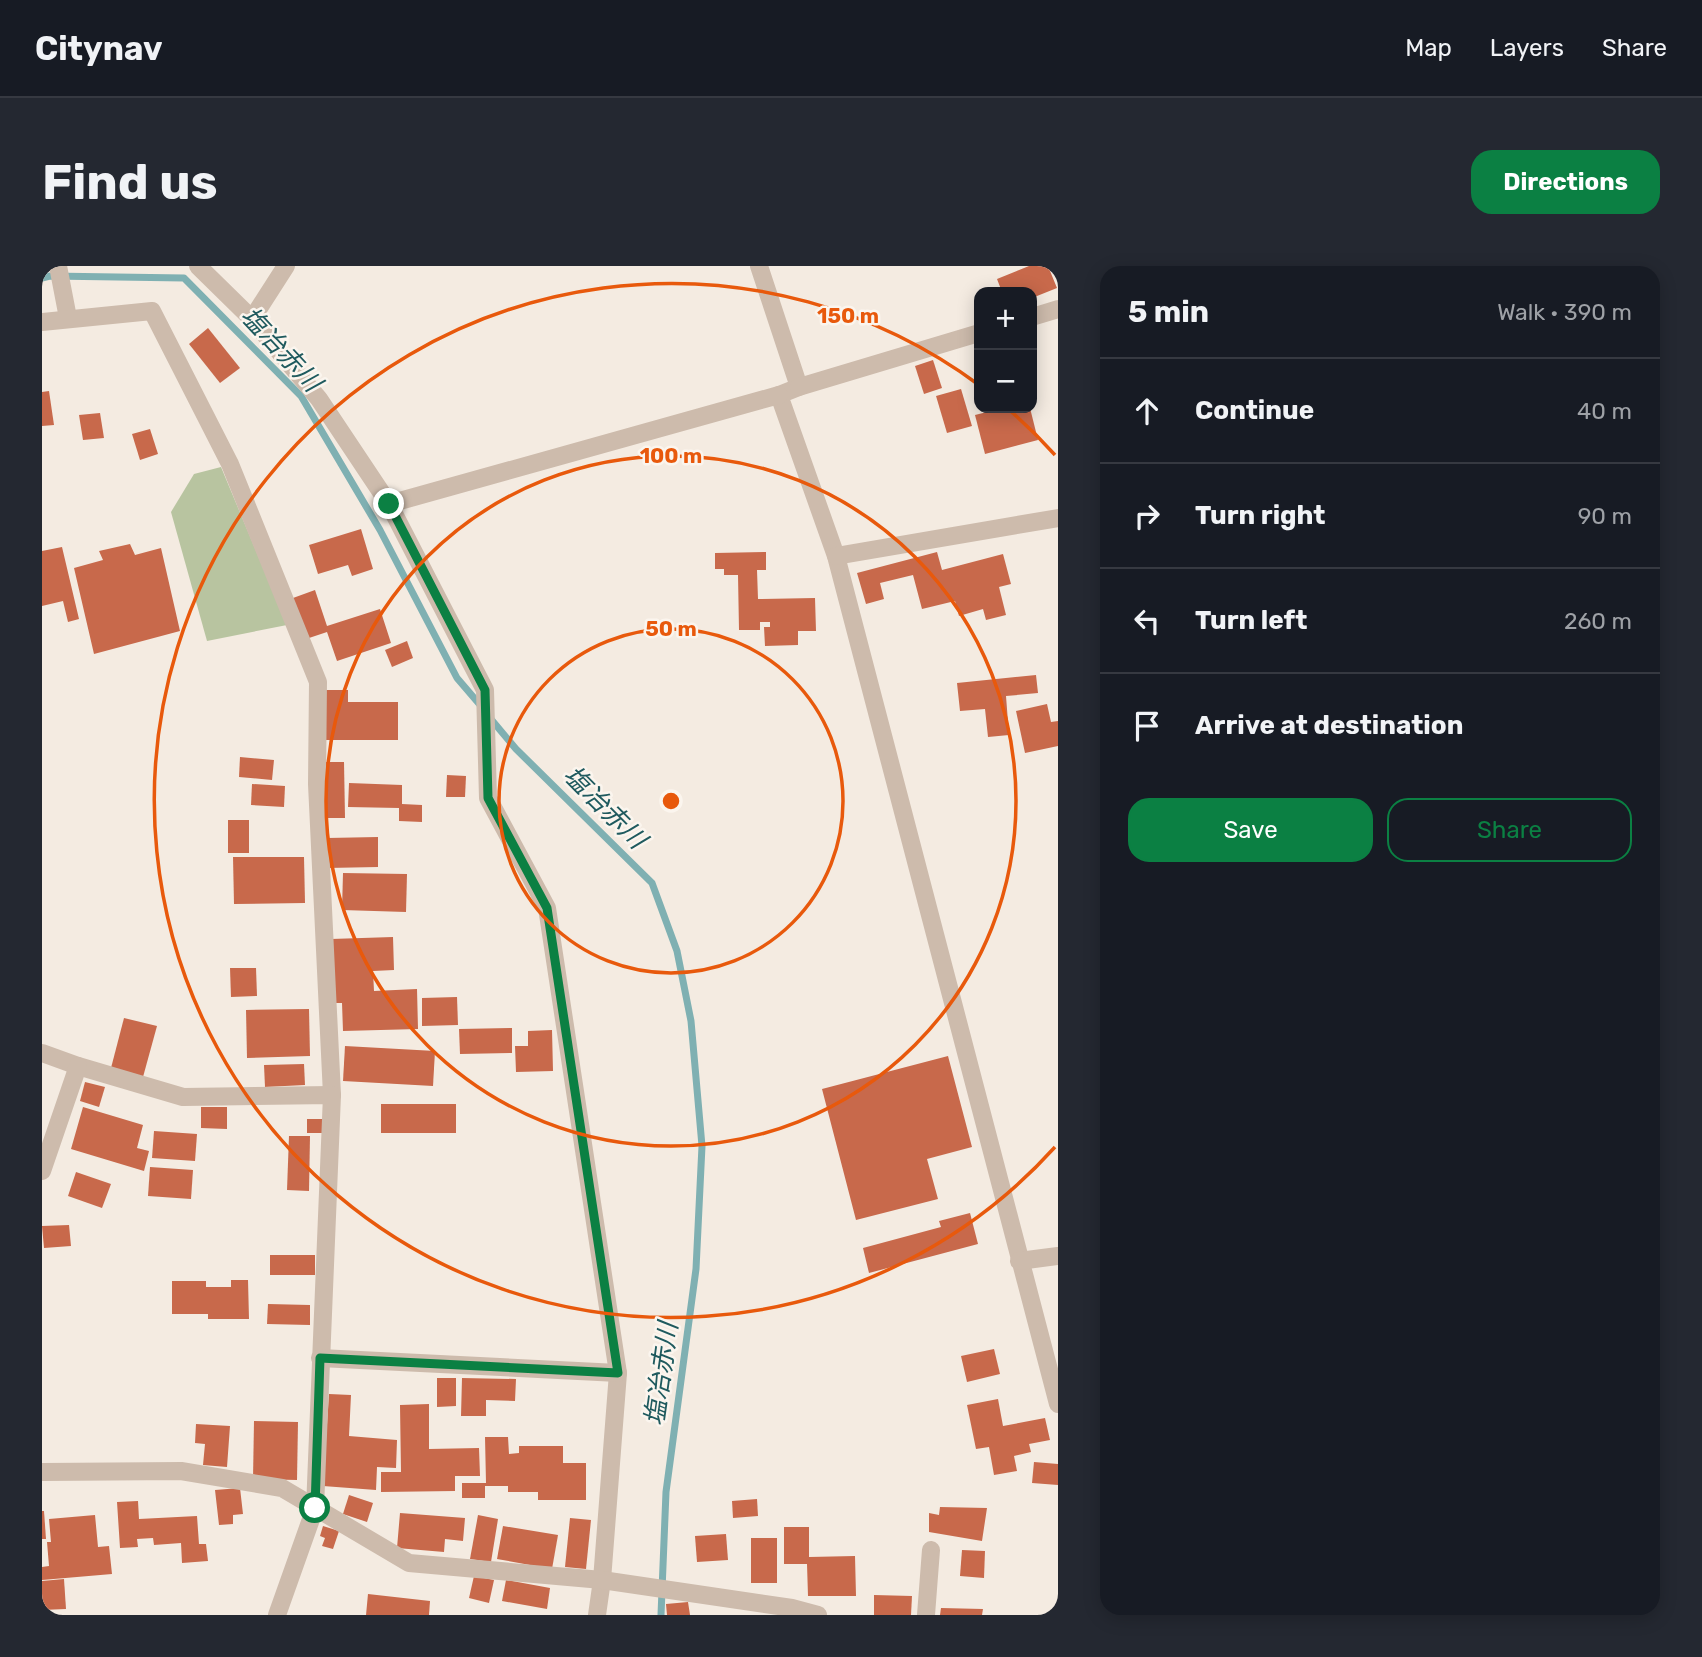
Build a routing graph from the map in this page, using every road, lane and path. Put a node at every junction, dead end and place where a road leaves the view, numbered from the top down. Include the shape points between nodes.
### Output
1 (58, 266) edge
2 (198, 266) edge
3 (286, 266) edge
4 (759, 266) edge
5 (1058, 309) edge
6 (1037, 315) edge
7 (68, 318) junction
8 (252, 319) junction
9 (42, 322) edge
10 (974, 334) edge
11 (799, 387) junction
12 (779, 395) junction
13 (389, 504) junction
14 (1058, 518) edge
15 (836, 556) junction
16 (42, 1053) edge
17 (78, 1066) junction
18 (332, 1095) junction
19 (42, 1171) edge
20 (1058, 1256) edge
21 (1019, 1261) junction
22 (320, 1358) junction
23 (618, 1373) junction
24 (1058, 1404) edge
25 (42, 1472) edge
26 (315, 1508) junction
27 (931, 1550) dead end
28 (602, 1580) junction
29 (277, 1615) edge
30 (597, 1615) edge
31 (818, 1615) edge
32 (926, 1615) edge

1 - 7 street
2 - 8 street
3 - 8 street
4 - 11 street
5 - 6 street
7 - 9 street
7 - 18 street via 152,311 230,464 318,682 317,783
8 - 13 street via 319,399
10 - 11 street
11 - 12 street
12 - 13 street
12 - 15 street
13 - 23 street via 485,690 488,798 547,908
14 - 15 street
15 - 21 street
16 - 17 street
17 - 18 street via 183,1097
17 - 19 street
18 - 22 street
20 - 21 street
21 - 24 street
22 - 23 street
22 - 26 street
23 - 28 street
25 - 26 street via 181,1471 282,1489
26 - 28 street via 409,1563
26 - 29 street
27 - 32 street
28 - 30 street
28 - 31 street

